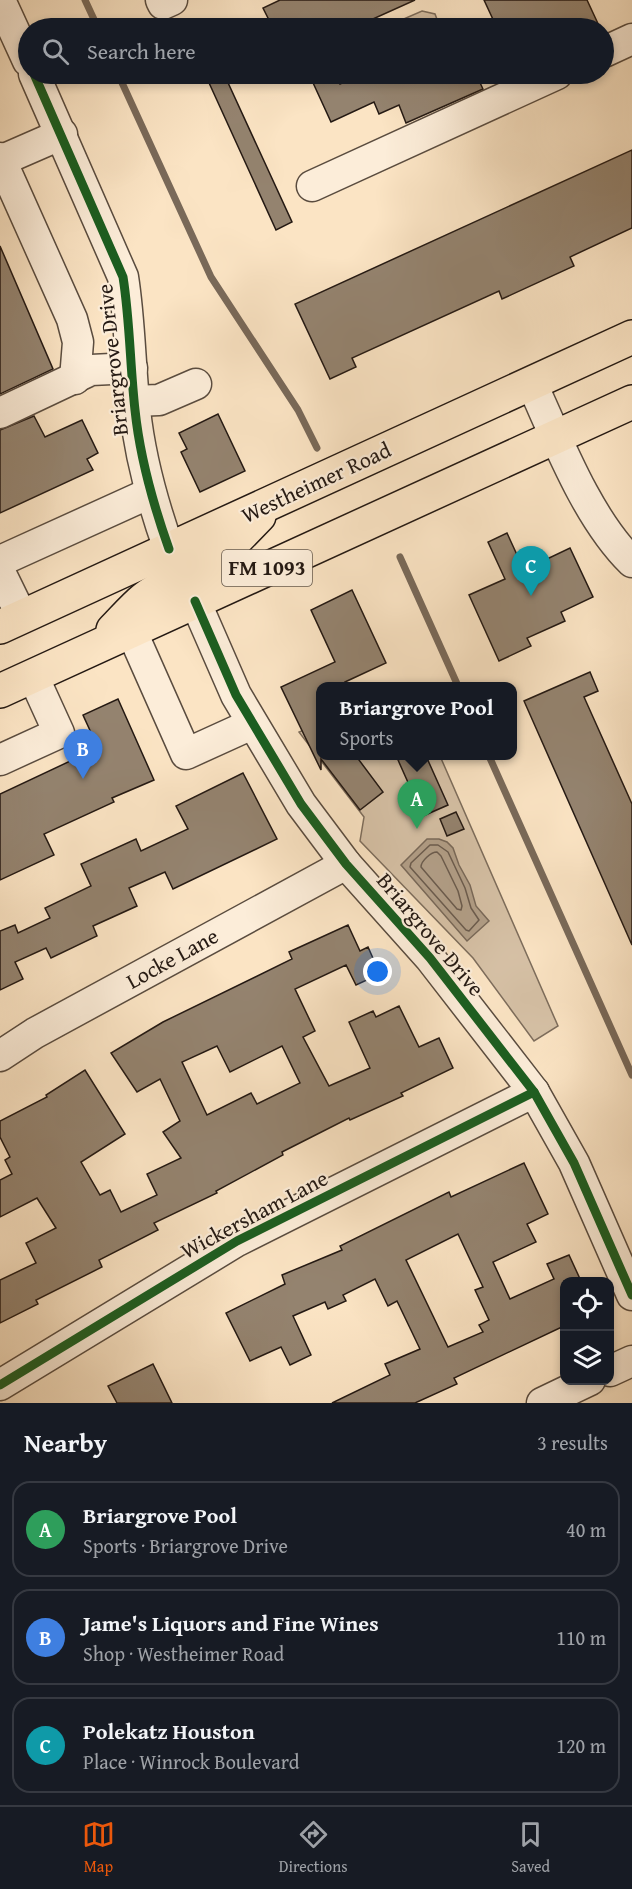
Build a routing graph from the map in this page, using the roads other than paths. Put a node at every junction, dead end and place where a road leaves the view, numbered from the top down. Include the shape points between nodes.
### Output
1 (0, 0) edge
2 (161, 0) edge
3 (172, 0) edge
4 (18, 39) edge
5 (632, 39) edge
6 (614, 47) edge
7 (39, 84) edge
8 (535, 84) edge
9 (62, 134) junction
10 (0, 160) edge
11 (312, 186) dead end
12 (632, 337) edge
13 (132, 368) junction
14 (75, 379) junction
15 (196, 384) dead end
16 (532, 384) junction
17 (134, 401) junction
18 (632, 402) edge
19 (0, 413) edge
20 (556, 436) junction
21 (150, 493) junction
22 (270, 504) junction
23 (169, 549) junction
24 (0, 561) edge
25 (632, 562) edge
26 (0, 572) edge
27 (195, 602) junction
28 (11, 622) edge
29 (131, 630) junction
30 (97, 646) junction
31 (33, 676) junction
32 (0, 691) edge
33 (252, 724) junction
34 (0, 760) edge
35 (346, 864) junction
36 (0, 1056) edge
37 (534, 1092) junction
38 (632, 1295) edge
39 (632, 1361) edge
40 (614, 1369) edge
41 (0, 1385) edge
42 (580, 1385) edge
43 (542, 1403) edge

1 - 4 street
2 - 3 street via 163,4
5 - 6 street
7 - 9 street, Briargrove Drive
8 - 11 street
9 - 10 street
9 - 13 street, Briargrove Drive via 123,277
10 - 14 street via 72,319 78,342
12 - 16 main road, Westheimer Road / FM 1093
13 - 14 street via 91,370
13 - 17 street, Briargrove Drive
14 - 19 street
15 - 17 street via 159,399
16 - 20 street
16 - 22 main road, Westheimer Road / FM 1093
17 - 21 street, Briargrove Drive
18 - 20 main road, FM 1093
20 - 25 street via 585,495
20 - 27 main road, FM 1093
21 - 23 street, Briargrove Drive
21 - 24 street
22 - 23 main road, Westheimer Road / FM 1093
22 - 27 main road via 217,559 197,570
23 - 28 main road, Westheimer Road / FM 1093
23 - 30 main road via 174,574 169,582 146,598
26 - 28 street
27 - 29 main road, FM 1093
27 - 33 street, Briargrove Drive
29 - 30 main road, FM 1093
29 - 33 street via 186,754
30 - 31 main road, FM 1093
31 - 32 main road, FM 1093
31 - 34 street via 59,733
33 - 35 street, Briargrove Drive via 301,804
35 - 36 street, Locke Lane via 35,1033
35 - 37 street, Briargrove Drive via 430,958
37 - 38 street, Briargrove Drive via 574,1163
37 - 41 street, Wickersham Lane via 237,1241
39 - 40 street
42 - 43 street

